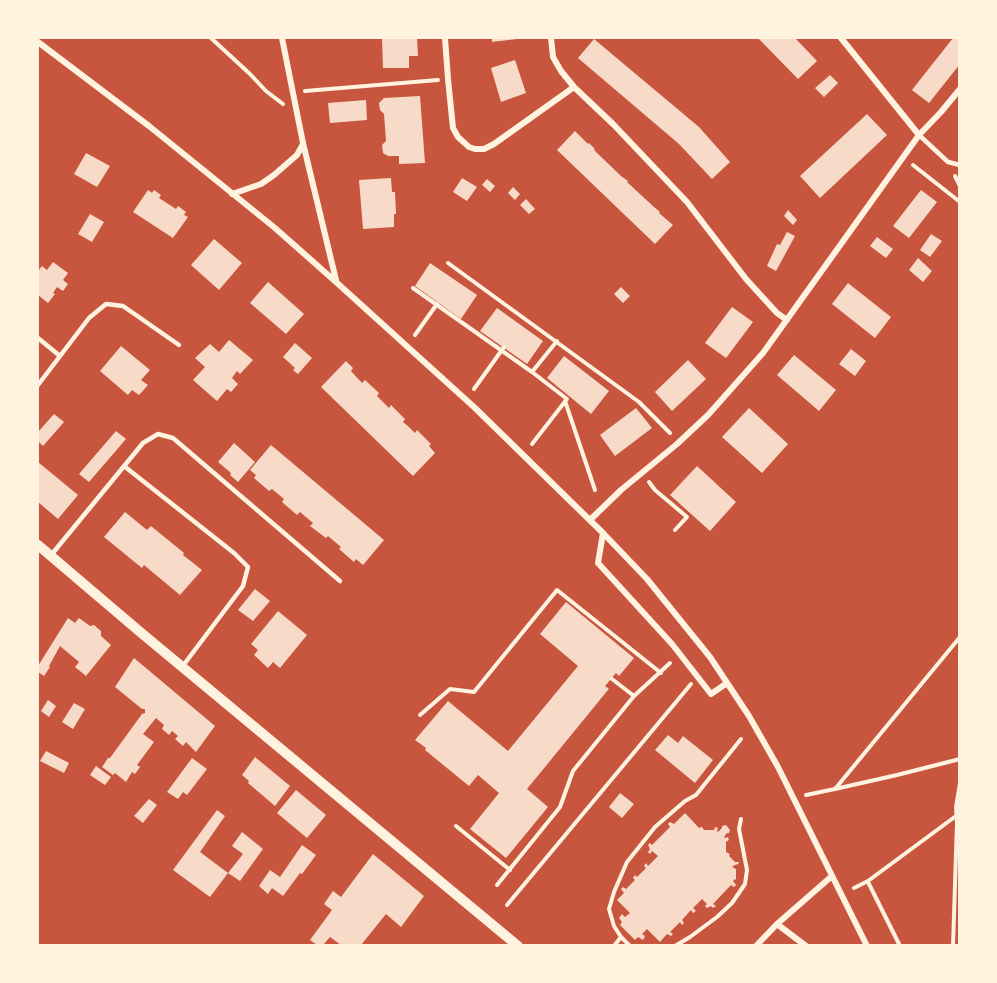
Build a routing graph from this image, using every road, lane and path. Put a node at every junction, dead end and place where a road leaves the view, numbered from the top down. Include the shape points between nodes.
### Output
1 (211, 38) edge
2 (282, 38) edge
3 (445, 38) edge
4 (551, 38) edge
5 (841, 38) edge
6 (38, 42) edge
7 (448, 79) junction
8 (574, 87) junction
9 (960, 89) edge
10 (306, 91) dead end
11 (297, 115) junction
12 (919, 135) junction
13 (303, 143) junction
14 (912, 165) dead end
15 (960, 165) edge
16 (232, 194) junction
17 (960, 202) edge
18 (448, 263) dead end
19 (336, 282) junction
20 (413, 288) dead end
21 (437, 304) junction
22 (787, 320) junction
23 (415, 335) dead end
24 (38, 338) edge
25 (557, 341) junction
26 (179, 345) dead end
27 (502, 349) junction
28 (60, 356) junction
29 (532, 372) junction
30 (38, 386) edge
31 (474, 389) dead end
32 (567, 399) junction
33 (671, 434) dead end
34 (532, 444) dead end
35 (124, 466) junction
36 (648, 481) dead end
37 (595, 490) dead end
38 (590, 520) junction
39 (675, 530) dead end
40 (603, 533) junction
41 (38, 545) edge
42 (50, 556) junction
43 (340, 581) dead end
44 (960, 637) edge
45 (670, 663) dead end
46 (182, 667) junction
47 (661, 673) junction
48 (697, 675) junction
49 (612, 678) dead end
50 (727, 682) junction
51 (633, 696) junction
52 (420, 715) dead end
53 (741, 739) dead end
54 (960, 759) edge
55 (960, 783) edge
56 (835, 789) junction
57 (807, 795) dead end
58 (958, 815) edge
59 (741, 819) dead end
60 (456, 826) dead end
61 (510, 870) junction
62 (832, 876) junction
63 (867, 882) junction
64 (497, 885) dead end
65 (854, 888) dead end
66 (507, 905) dead end
67 (777, 924) junction
68 (621, 937) junction
69 (518, 945) edge
70 (614, 945) edge
71 (630, 945) edge
72 (675, 945) edge
73 (756, 945) edge
74 (806, 945) edge
75 (867, 945) edge
76 (900, 945) edge
77 (953, 945) edge

1 - 11 path
2 - 11 street
3 - 7 street
4 - 8 street via 553,57
5 - 12 street
6 - 16 street
7 - 8 street via 453,128 458,137 475,149 494,144
7 - 10 path
8 - 22 street via 687,202 740,272
9 - 12 street
11 - 13 street
12 - 15 lane via 948,162
12 - 22 street
13 - 16 street via 297,155 274,175
13 - 19 street
14 - 17 path
16 - 19 street
18 - 25 path
19 - 38 street via 474,407
20 - 21 path
21 - 23 path
21 - 27 path
22 - 38 street via 708,415
24 - 28 lane
25 - 29 path
25 - 33 path via 639,402
26 - 28 lane via 123,306 106,304 89,318
27 - 29 path
27 - 31 path
28 - 30 lane
29 - 32 path
32 - 34 path
32 - 37 path
35 - 42 lane
35 - 43 lane via 143,443 158,434 173,438
35 - 46 lane via 248,567 243,586
36 - 39 path via 688,515
38 - 40 street
40 - 48 street via 598,563
40 - 50 street via 668,603
41 - 42 street
42 - 46 street
44 - 56 path
45 - 47 path
46 - 69 street
47 - 51 path
47 - 52 path via 557,590 474,692 450,689
48 - 50 street via 711,694
48 - 66 path
49 - 51 path
50 - 62 street via 778,767
51 - 61 path via 573,771 561,807
53 - 68 path via 696,795 655,827 627,862 609,909
54 - 56 path
55 - 58 path
56 - 57 path
58 - 63 path
58 - 77 path
59 - 72 path via 745,884 717,917
60 - 61 path
61 - 64 path
62 - 67 street
62 - 75 street
63 - 65 path
63 - 76 path
67 - 73 street
67 - 74 street
68 - 70 path
68 - 71 path

